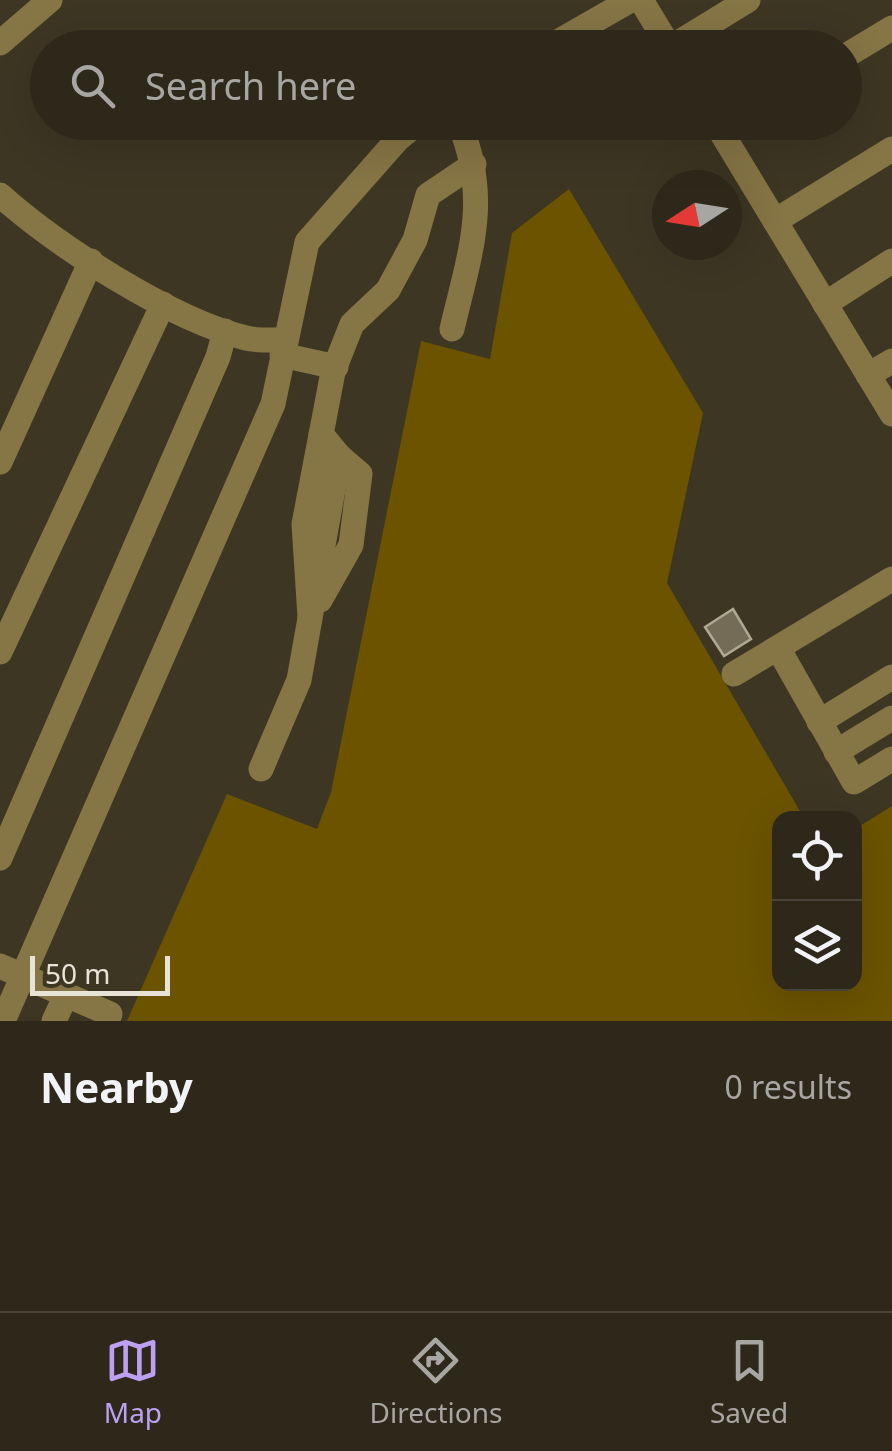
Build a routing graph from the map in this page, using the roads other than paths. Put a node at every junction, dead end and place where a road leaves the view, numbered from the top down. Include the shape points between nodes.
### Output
1 (50, 0) edge
2 (631, 0) edge
3 (641, 0) edge
4 (748, 0) edge
5 (892, 28) edge
6 (578, 30) edge
7 (659, 30) edge
8 (699, 30) edge
9 (0, 43) edge
10 (862, 46) edge
11 (397, 140) edge
12 (465, 140) edge
13 (733, 140) edge
14 (892, 149) edge
15 (474, 164) junction
16 (0, 195) edge
17 (775, 221) junction
18 (90, 261) junction
19 (892, 261) edge
20 (163, 304) junction
21 (825, 304) junction
22 (452, 329) dead end
23 (225, 331) junction
24 (283, 347) junction
25 (892, 361) edge
26 (336, 367) junction
27 (868, 375) junction
28 (892, 414) edge
29 (320, 434) junction
30 (0, 462) edge
31 (892, 579) edge
32 (310, 617) junction
33 (778, 648) junction
34 (0, 652) edge
35 (734, 674) dead end
36 (892, 677) edge
37 (892, 698) edge
38 (892, 718) edge
39 (892, 738) edge
40 (832, 744) junction
41 (892, 759) edge
42 (261, 768) dead end
43 (0, 858) edge
44 (12, 970) edge
45 (85, 1011) edge
46 (3, 1021) edge
47 (54, 1021) edge

1 - 9 street
2 - 6 street
3 - 7 street
4 - 8 street
5 - 10 street
11 - 24 street via 306,242
12 - 15 street
13 - 17 street
14 - 17 street
15 - 22 street via 476,224
15 - 26 street via 428,195 416,240 388,290 352,324
16 - 18 street
17 - 21 street
18 - 20 street
18 - 30 street
19 - 21 street
20 - 23 street
20 - 34 street
21 - 27 street
23 - 24 street
23 - 43 street
24 - 26 street
24 - 44 street via 273,404
25 - 27 street
26 - 29 street
27 - 28 street
29 - 32 street via 304,524
29 - 32 street via 339,456
31 - 33 street
32 - 42 street via 298,680
33 - 35 street
33 - 40 street
36 - 40 street
37 - 40 street
38 - 40 street
39 - 40 street
40 - 41 street via 854,782
44 - 45 street
44 - 46 street
45 - 47 street

